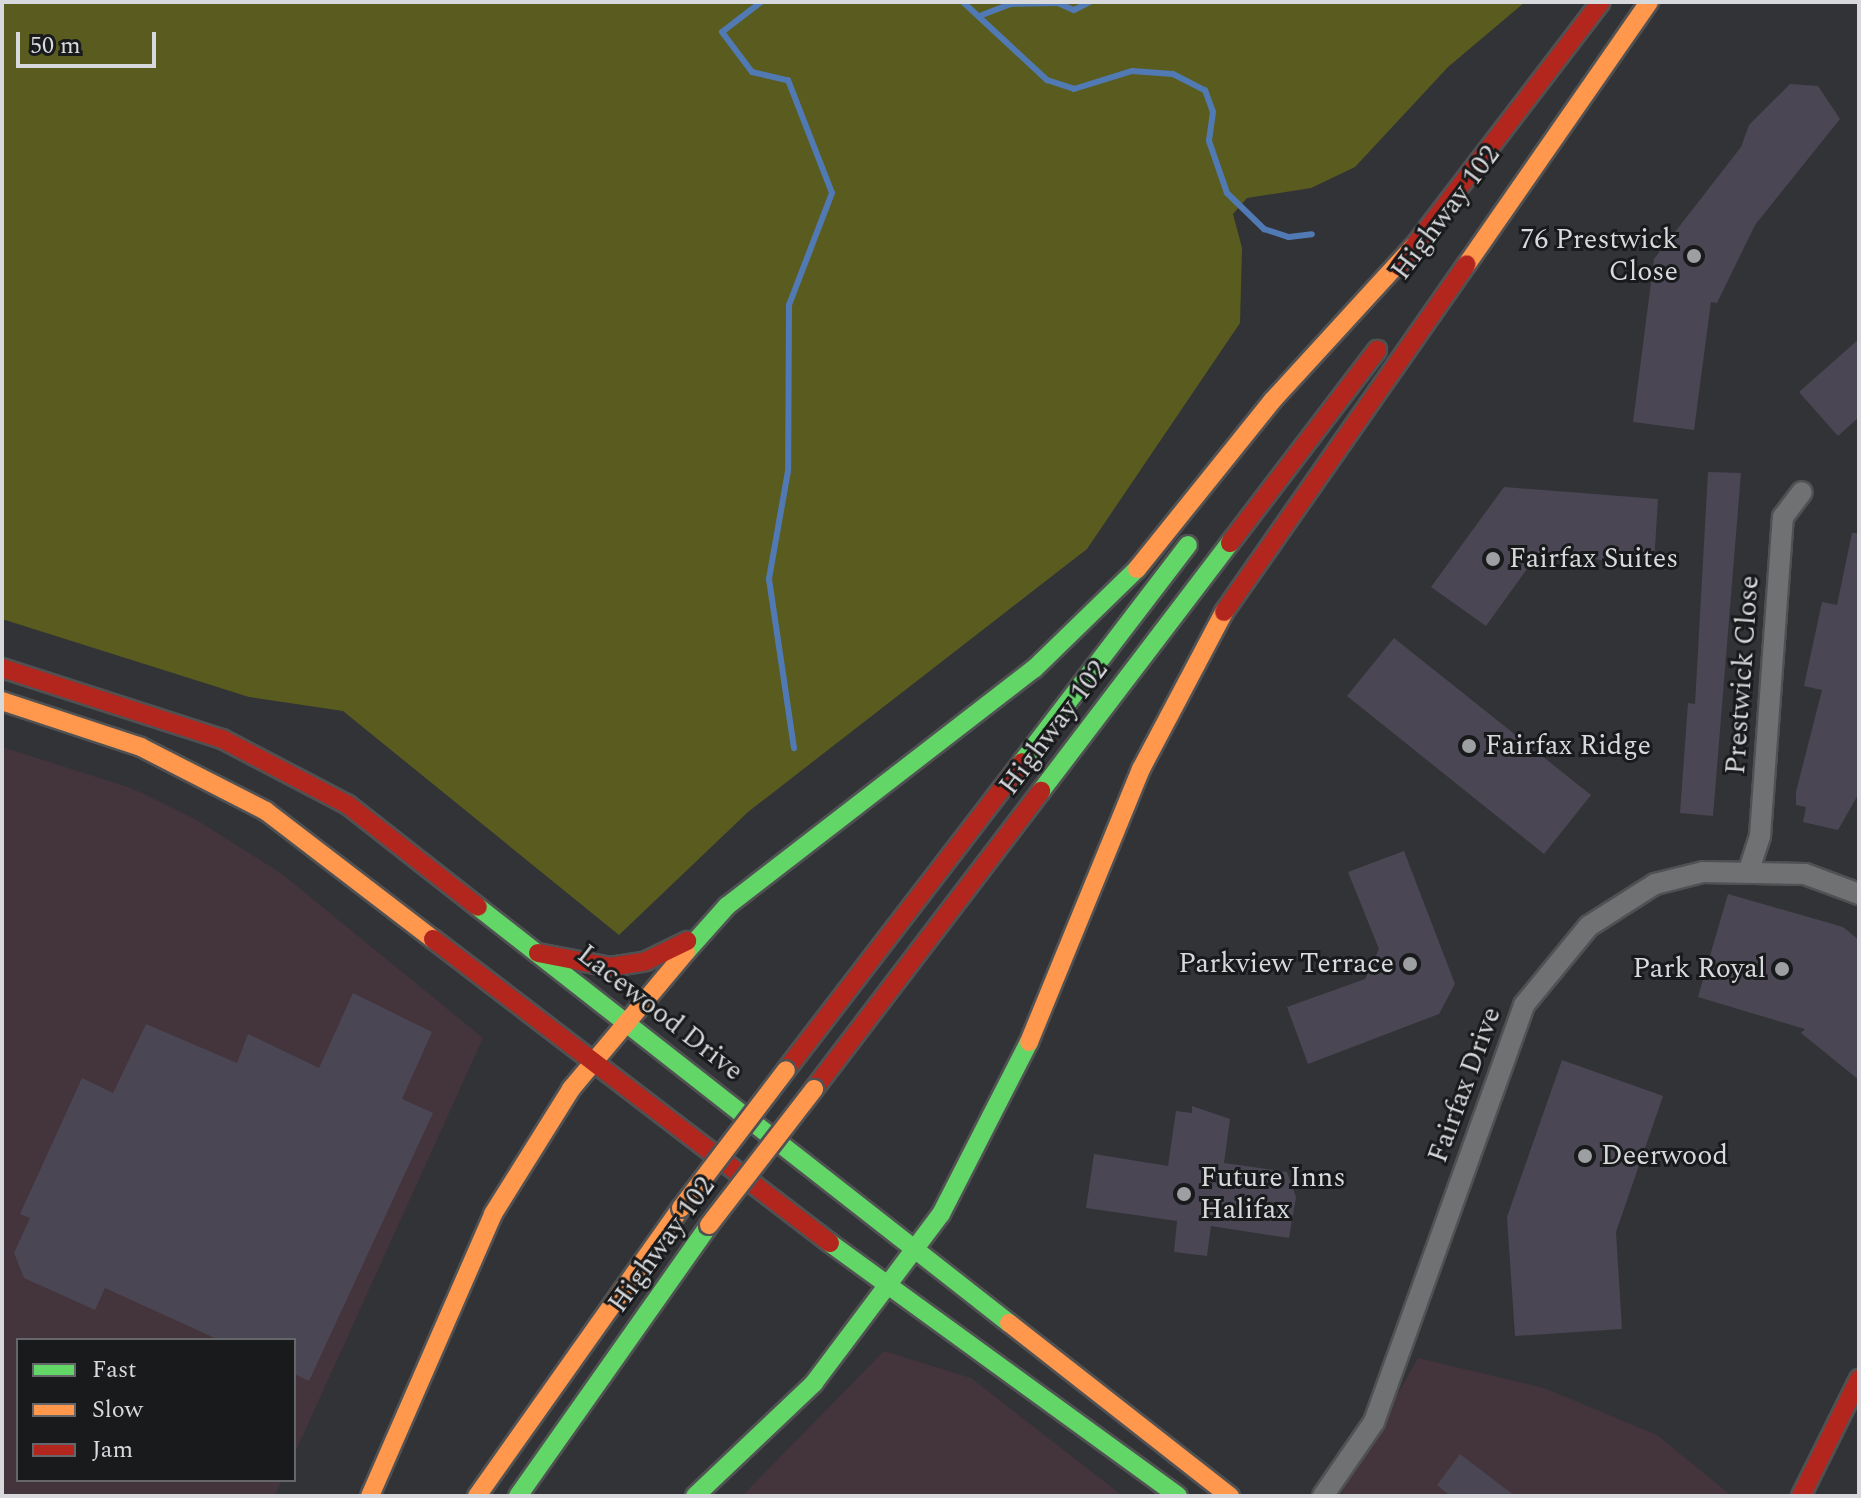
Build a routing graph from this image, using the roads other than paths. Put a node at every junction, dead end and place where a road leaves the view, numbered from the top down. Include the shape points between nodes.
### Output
1 (1601, 2) edge
2 (1646, 2) edge
3 (1414, 246) junction
4 (1415, 301) dead end
5 (1386, 338) dead end
6 (1260, 452) dead end
7 (1802, 492) dead end
8 (1202, 527) dead end
9 (2, 668) edge
10 (2, 701) edge
11 (1750, 867) junction
12 (1859, 894) edge
13 (700, 934) junction
14 (538, 953) junction
15 (624, 1021) junction
16 (593, 1059) junction
17 (917, 1250) junction
18 (891, 1287) junction
19 (1859, 1379) edge
20 (370, 1496) edge
21 (477, 1496) edge
22 (518, 1496) edge
23 (695, 1496) edge
24 (1178, 1496) edge
25 (1230, 1496) edge
26 (1323, 1496) edge
27 (1801, 1496) edge

1 - 3 main road, Highway 102
2 - 4 main road, Highway 102
2 - 17 main road via 1217,622 1141,769 979,1149
3 - 6 main road, Highway 102
3 - 13 main road via 1272,401 1148,558 1034,669
5 - 22 main road, Highway 102, bridge via 709,1225
7 - 11 street, Prestwick Close via 1783,517 1760,836
8 - 21 main road, Highway 102, bridge via 681,1208
9 - 14 main road, Lacewood Drive via 145,709 292,771 431,866
10 - 16 main road via 141,747 266,811
11 - 12 street, Fairfax Drive via 1805,874
11 - 26 street, Fairfax Drive via 1655,884 1589,926 1524,1005 1374,1422
13 - 14 main road via 646,961 610,967
13 - 15 main road
14 - 15 main road, Lacewood Drive
15 - 16 main road
15 - 17 main road, Lacewood Drive
16 - 18 main road
16 - 20 main road via 493,1214
17 - 18 main road
17 - 25 main road, Lacewood Drive
18 - 23 main road via 814,1383
18 - 24 main road
19 - 27 main road

